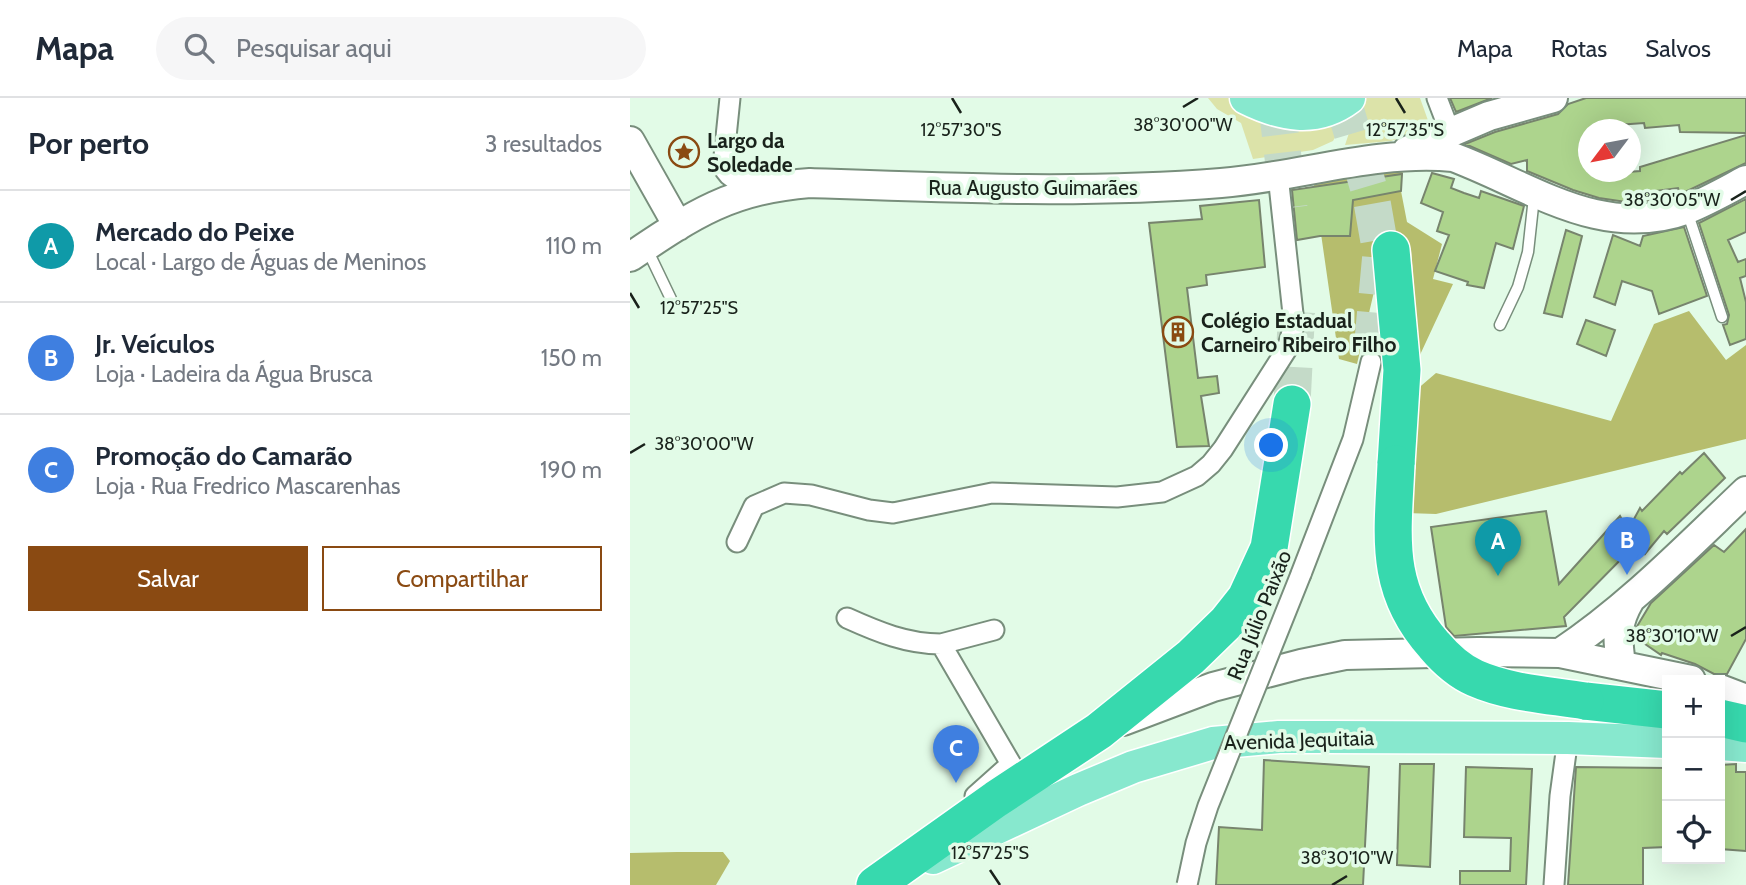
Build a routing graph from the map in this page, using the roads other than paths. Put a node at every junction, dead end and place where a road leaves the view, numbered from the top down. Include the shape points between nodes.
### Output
1 (730, 98) edge
2 (1246, 98) edge
3 (1349, 98) edge
4 (1437, 98) edge
5 (1553, 98) edge
6 (630, 141) edge
7 (1452, 144) junction
8 (1278, 175) junction
9 (1746, 180) edge
10 (783, 185) junction
11 (1535, 193) junction
12 (1687, 209) junction
13 (678, 226) junction
14 (1391, 250) dead end
15 (638, 252) edge
16 (671, 299) dead end
17 (1722, 317) dead end
18 (1500, 325) dead end
19 (1371, 362) tunnel mouth
20 (1292, 404) tunnel mouth
21 (1746, 491) edge
22 (737, 542) dead end
23 (1417, 596) dead end
24 (1632, 597) junction
25 (847, 618) dead end
26 (994, 630) dead end
27 (942, 643) junction
28 (1425, 653) junction
29 (1560, 653) junction
30 (1621, 664) junction
31 (1669, 675) edge
32 (1725, 691) edge
33 (1746, 699) edge
34 (1662, 709) edge
35 (1725, 719) edge
36 (1746, 724) edge
37 (1099, 731) junction
38 (1568, 738) junction
39 (1662, 742) edge
40 (1725, 744) edge
41 (1746, 746) edge
42 (958, 826) junction
43 (875, 885) edge
44 (1187, 885) edge
45 (1555, 885) edge

1 - 10 street via 725,171 736,181
2 - 3 main road via 1266,108 1302,115 1329,110
4 - 7 street
5 - 7 street via 1514,108
6 - 13 street
7 - 8 street, Rua Augusto Guimarães
7 - 11 street
8 - 10 street, Rua Augusto Guimarães via 1124,189
8 - 22 street via 1292,336 1223,449 1197,476 1152,493 1117,497 992,493 893,513 784,493 754,506
9 - 12 street
10 - 13 street, Rua Augusto Guimarães via 726,199
11 - 12 street via 1573,209 1616,219
11 - 18 lane via 1528,252
12 - 17 lane
13 - 15 street, Rua Augusto Guimarães
14 - 34 highway, bridge via 1402,370 1393,549 1395,574 1414,620 1428,639 1474,678 1527,692
15 - 16 lane
19 - 44 street, Rua Júlio Paixão, bridge via 1353,439 1208,806
20 - 37 highway via 1269,548 1246,598 1200,649
21 - 24 street
23 - 28 lane
24 - 29 street
24 - 30 street via 1620,617
25 - 27 street via 904,640
26 - 27 street
27 - 42 street via 1011,764 971,800
28 - 29 street
28 - 37 street via 1345,655 1301,664 1213,687
29 - 30 street
30 - 31 street
32 - 33 street
35 - 36 highway
37 - 42 highway
38 - 39 main road, Avenida Jequitaia
38 - 43 main road, Avenida Jequitaia via 1279,737 1213,743 1078,790
38 - 45 street
40 - 41 main road
42 - 43 highway

